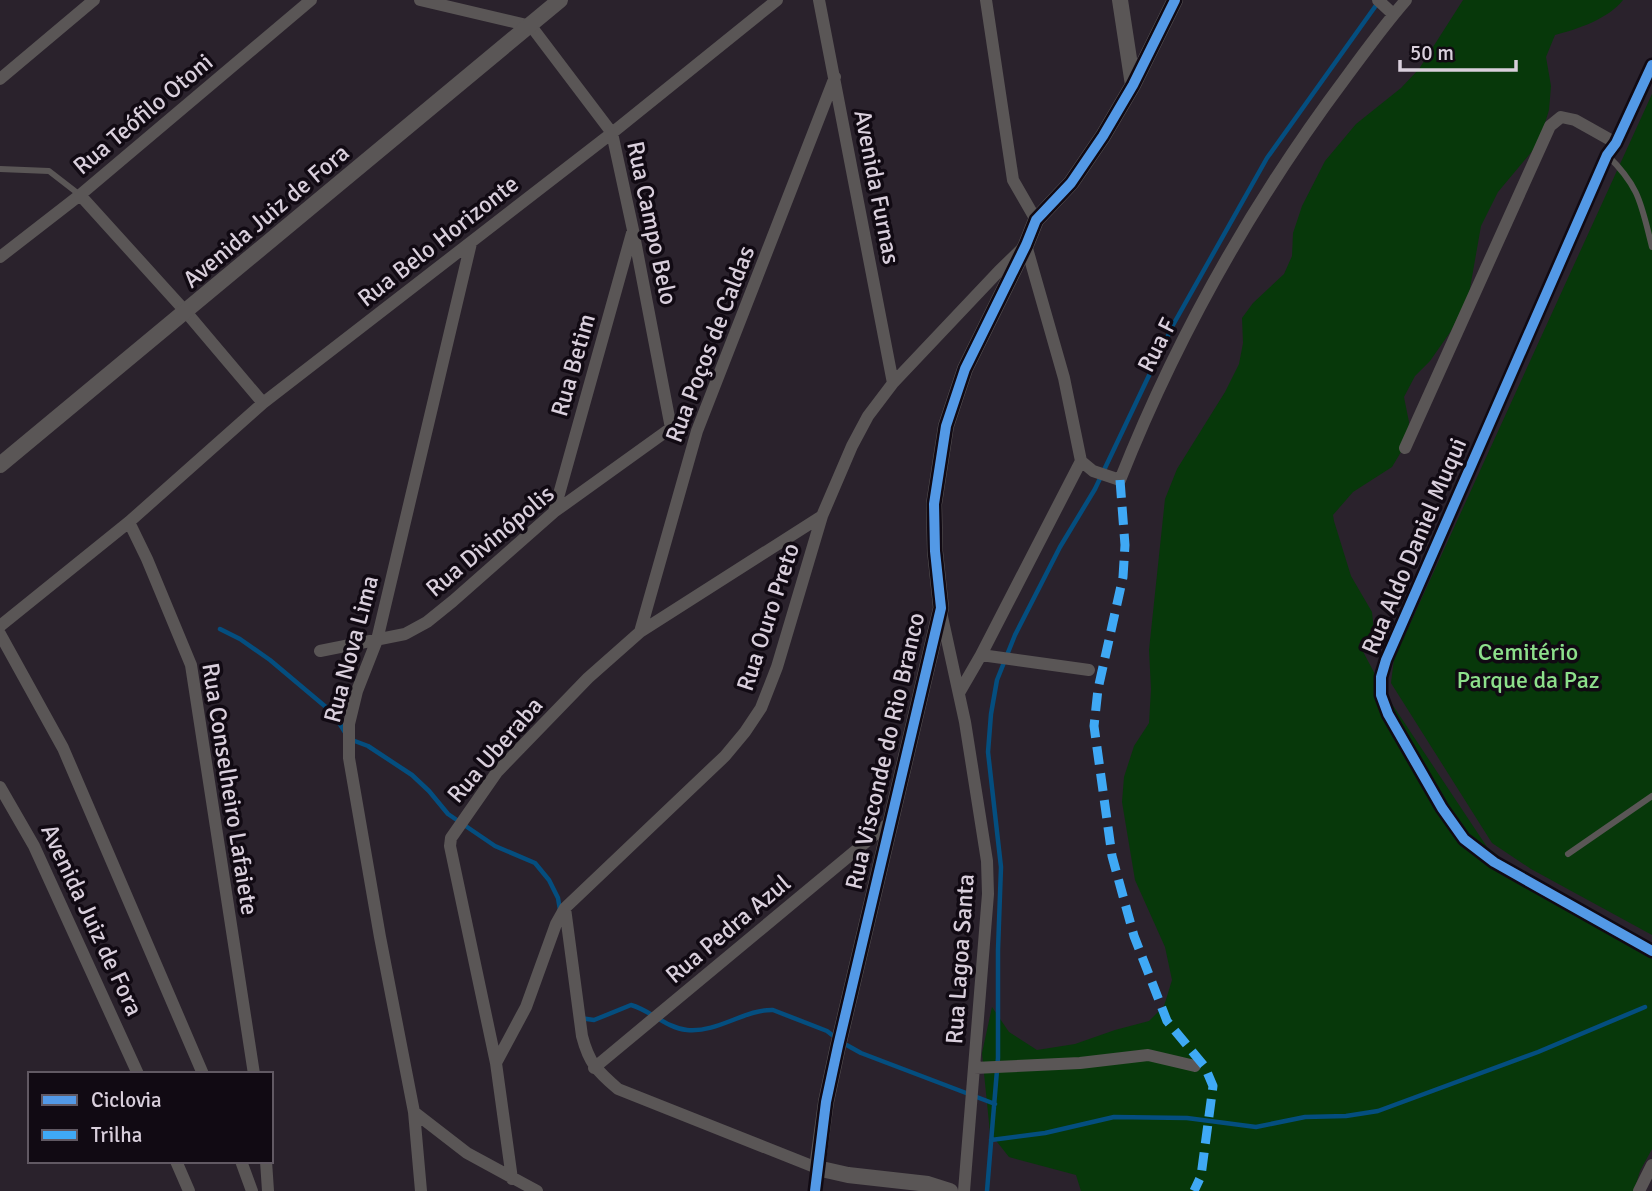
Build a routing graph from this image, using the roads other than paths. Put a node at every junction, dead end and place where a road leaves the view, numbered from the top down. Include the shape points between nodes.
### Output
1 (94, 0) edge
2 (311, 0) edge
3 (420, 0) edge
4 (561, 0) edge
5 (777, 0) edge
6 (819, 0) edge
7 (986, 0) edge
8 (1119, 0) edge
9 (1175, 0) edge
10 (1378, 0) edge
11 (1406, 0) edge
12 (1393, 14) junction
13 (531, 26) junction
14 (1652, 65) edge
15 (2, 75) edge
16 (835, 77) junction
17 (1133, 85) junction
18 (612, 133) junction
19 (1616, 143) junction
20 (1607, 155) junction
21 (0, 169) edge
22 (80, 195) junction
23 (1036, 220) junction
24 (633, 230) junction
25 (471, 243) junction
26 (1026, 245) junction
27 (1652, 247) edge
28 (0, 257) edge
29 (186, 312) junction
30 (893, 383) junction
31 (263, 403) junction
32 (671, 428) junction
33 (697, 431) junction
34 (1405, 449) dead end
35 (1081, 461) junction
36 (0, 465) edge
37 (554, 512) junction
38 (822, 516) junction
39 (129, 522) junction
40 (940, 608) junction
41 (0, 626) edge
42 (640, 632) junction
43 (0, 634) edge
44 (377, 640) junction
45 (320, 651) dead end
46 (981, 655) junction
47 (1089, 670) dead end
48 (959, 693) junction
49 (0, 787) edge
50 (1652, 796) edge
51 (890, 822) junction
52 (1568, 854) dead end
53 (565, 908) junction
54 (1652, 951) edge
55 (496, 1063) junction
56 (1195, 1066) dead end
57 (594, 1068) junction
58 (974, 1069) junction
59 (137, 1072) edge
60 (202, 1072) edge
61 (254, 1072) edge
62 (414, 1112) junction
63 (177, 1163) edge
64 (242, 1163) edge
65 (267, 1163) edge
66 (1652, 1165) edge
67 (817, 1168) junction
68 (512, 1179) junction
69 (189, 1191) edge
70 (252, 1191) edge
71 (268, 1191) edge
72 (421, 1191) edge
73 (537, 1191) edge
74 (815, 1191) edge
75 (950, 1191) edge
76 (964, 1191) edge
77 (1639, 1191) edge

1 - 15 street
2 - 22 street, Rua Teófilo Otoni
3 - 13 street
4 - 13 street, Avenida Juiz de Fora
5 - 18 street, Rua Belo Horizonte
6 - 16 street, Avenida Furnas
7 - 23 street via 1013,180
8 - 17 street
9 - 17 street, Rua Visconde do Rio Branco
10 - 12 street
11 - 12 street
12 - 35 street, Rua F via 1248,222 1151,405 1120,480 1093,471
13 - 18 street, Rua Campo Belo
13 - 29 street, Avenida Juiz de Fora
14 - 19 street, Rua Aldo Daniel Muqui
16 - 30 street, Avenida Furnas
16 - 33 street, Rua Poços de Caldas
17 - 23 street, Rua Visconde do Rio Branco via 1071,183
18 - 24 street, Rua Campo Belo
18 - 25 street, Rua Belo Horizonte
19 - 20 street, Rua Aldo Daniel Muqui
19 - 34 street via 1575,120 1561,117 1550,126
20 - 27 lane via 1634,186
20 - 54 street, Rua Aldo Daniel Muqui via 1386,660 1381,695 1399,735 1464,839 1494,862
21 - 22 lane via 49,171
22 - 28 street, Rua Teófilo Otoni
22 - 29 street
23 - 26 street, Rua Visconde do Rio Branco
24 - 32 street, Rua Campo Belo
24 - 37 street, Rua Betim
25 - 31 street, Rua Belo Horizonte
25 - 44 street, Rua Nova Lima
26 - 30 street, Rua Ouro Preto
26 - 35 street via 1065,378
26 - 40 street, Rua Visconde do Rio Branco via 965,369 946,426 934,504
29 - 31 street
29 - 36 street, Avenida Juiz de Fora
30 - 38 street, Rua Ouro Preto via 868,416
31 - 39 street, Rua Belo Horizonte
32 - 33 street
32 - 37 street, Rua Divinópolis
33 - 42 street, Rua Poços de Caldas
35 - 46 street
37 - 44 street, Rua Divinópolis via 427,622 405,634
38 - 42 street, Rua Uberaba
38 - 53 street, Rua Ouro Preto via 777,667 746,732
39 - 41 street, Rua Belo Horizonte
39 - 61 street, Rua Conselheiro Lafaiete via 191,665
40 - 48 street, Rua Lagoa Santa
40 - 51 street, Rua Visconde do Rio Branco
42 - 55 street, Rua Uberaba via 579,687 498,772 451,838
43 - 60 street via 63,748
44 - 45 street, Rua Divinópolis
44 - 62 street, Rua Nova Lima via 349,724 349,758
46 - 47 street
46 - 48 street
48 - 58 street, Rua Lagoa Santa via 987,861
49 - 59 street, Avenida Juiz de Fora via 34,846
50 - 52 lane
51 - 57 street, Rua Pedra Azul
51 - 67 street, Rua Visconde do Rio Branco via 826,1102
53 - 55 street, Rua Ouro Preto via 526,1007
53 - 57 street via 582,1036
55 - 68 street, Rua Uberaba
56 - 58 street via 1148,1055
57 - 67 street via 618,1089
58 - 76 street, Rua Lagoa Santa
62 - 68 street via 467,1153
62 - 72 street, Rua Nova Lima
63 - 69 street
64 - 70 street
65 - 71 street
66 - 77 street
67 - 74 street, Rua Visconde do Rio Branco
67 - 75 street
68 - 73 street

